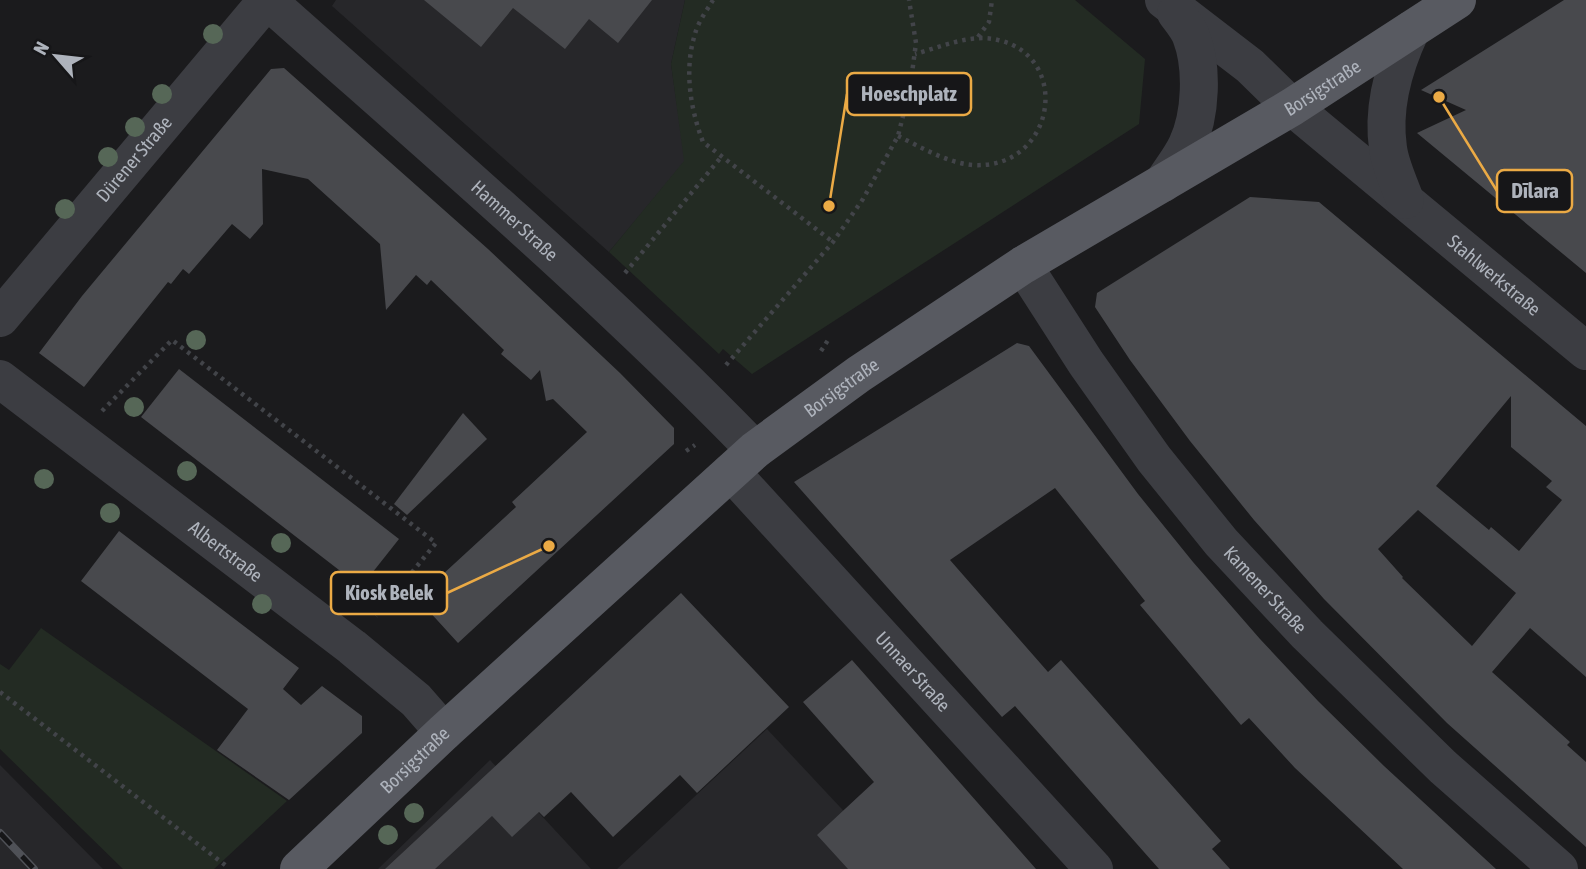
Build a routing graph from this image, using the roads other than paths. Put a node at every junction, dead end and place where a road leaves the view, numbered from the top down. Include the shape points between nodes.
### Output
1 (267, 0) edge
2 (1457, 0) edge
3 (1168, 4) edge
4 (1411, 30) junction
5 (1292, 107) junction
6 (1163, 183) junction
7 (1405, 200) junction
8 (1023, 265) junction
9 (0, 318) edge
10 (1586, 351) edge
11 (0, 379) edge
12 (743, 461) junction
13 (444, 732) junction
14 (299, 869) edge
15 (1094, 869) edge
16 (1559, 869) edge

1 - 9 street, Dürener Straße
1 - 12 street, Hammer Straße via 552,254 701,394
2 - 4 main road, Borsigstraße
3 - 5 street, Stahlwerkstraße via 1250,66
3 - 6 street, Stahlwerkstraße via 1191,34 1198,91 1187,144
4 - 5 main road, Borsigstraße
4 - 7 street via 1388,100 1388,148
5 - 6 main road, Borsigstraße
5 - 7 street, Stahlwerkstraße
6 - 8 main road, Borsigstraße
7 - 10 street, Stahlwerkstraße
8 - 12 main road, Borsigstraße via 859,374
8 - 16 street, Kamener Straße via 1154,459 1221,542 1443,767
11 - 13 street, Albertstraße via 352,647 416,700
12 - 13 main road, Borsigstraße
12 - 15 street, Unnaer Straße
13 - 14 main road, Borsigstraße

